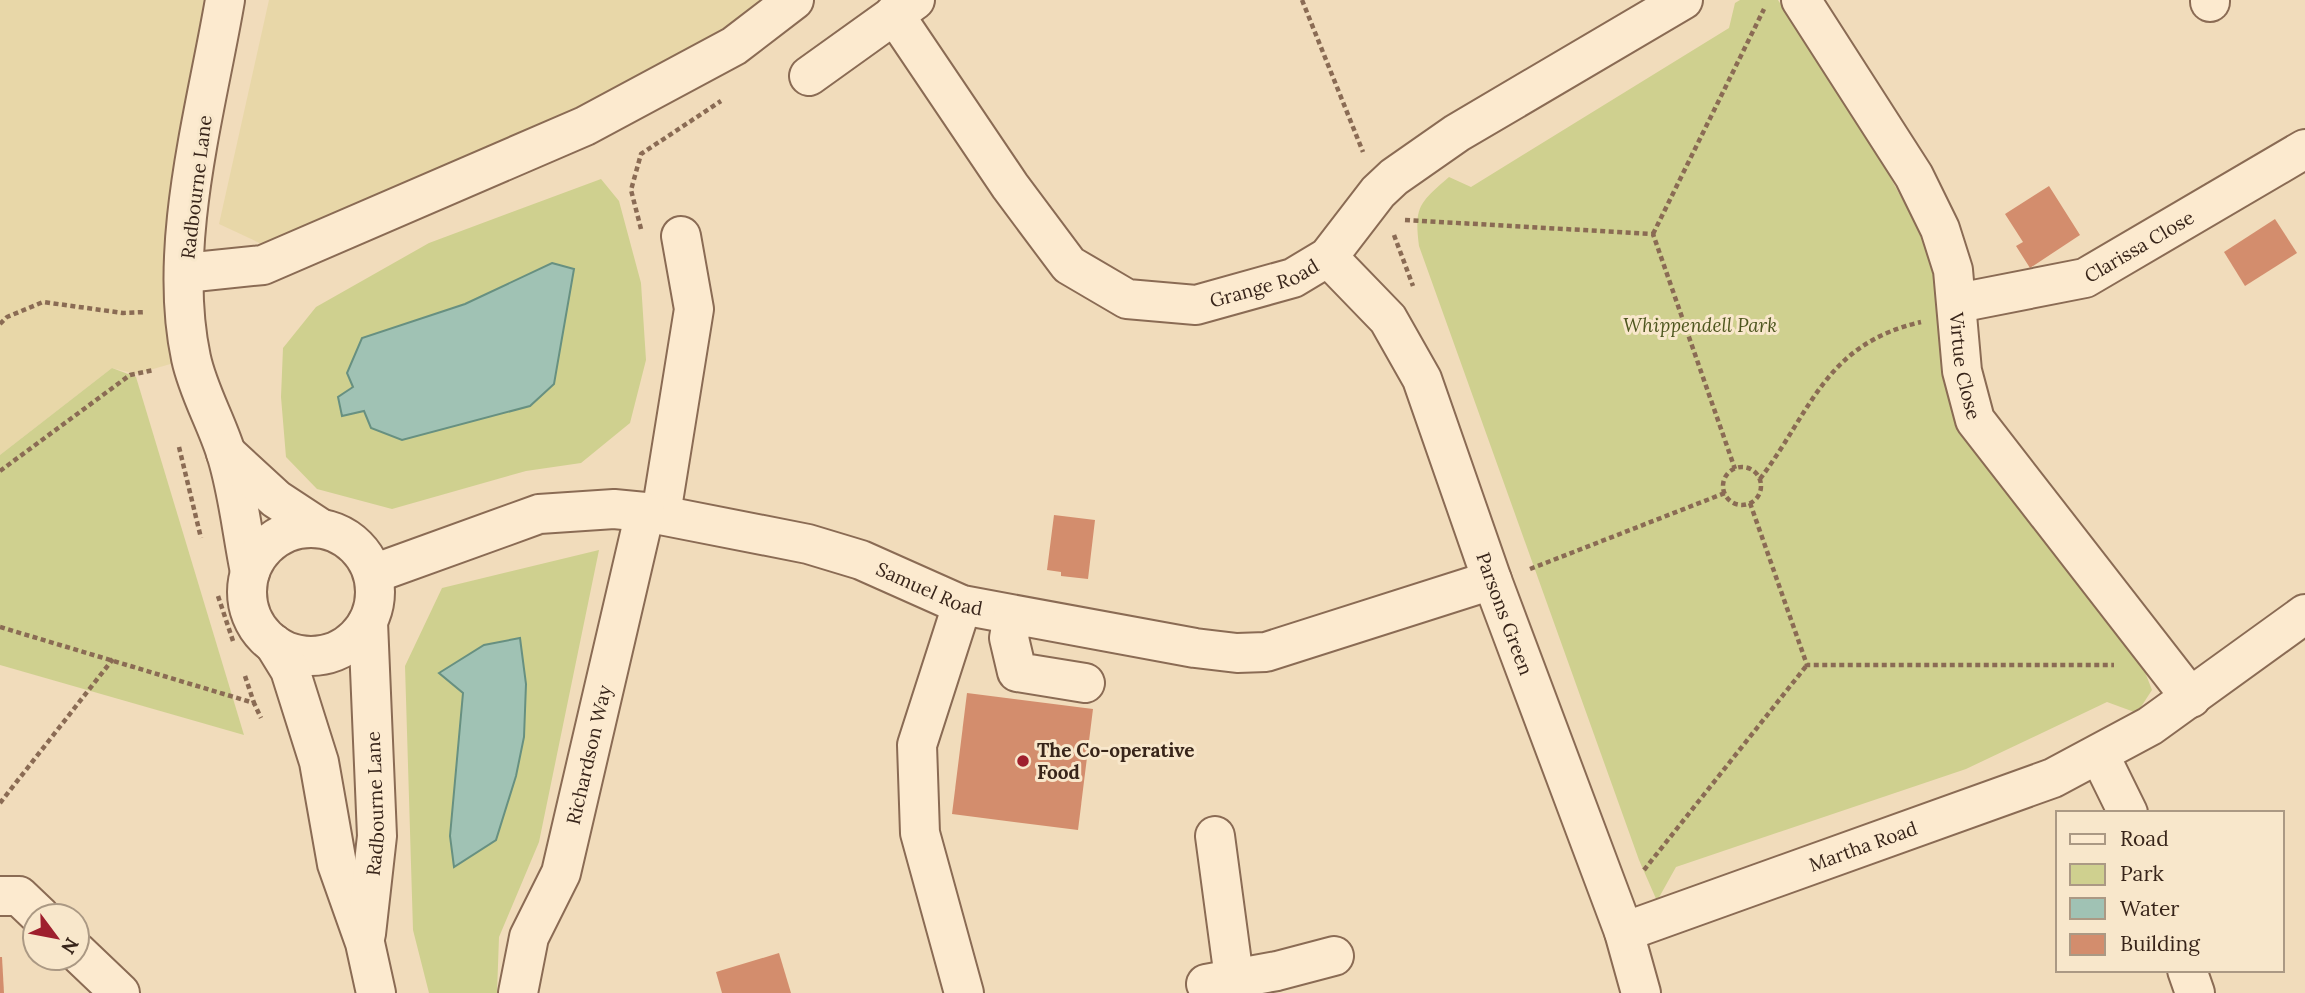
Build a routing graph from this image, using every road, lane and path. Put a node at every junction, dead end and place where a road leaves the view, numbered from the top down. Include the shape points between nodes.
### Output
1 (225, 0) edge
2 (794, 0) edge
3 (1302, 0) edge
4 (1683, 0) edge
5 (1769, 0) edge
6 (1801, 0) edge
7 (905, 7) edge
8 (1631, 12) edge
9 (809, 76) dead end
10 (2305, 149) edge
11 (1389, 206) junction
12 (1653, 234) junction
13 (681, 236) dead end
14 (1328, 257) junction
15 (185, 291) junction
16 (1958, 303) junction
17 (0, 324) edge
18 (191, 358) junction
19 (226, 453) junction
20 (1735, 469) junction
21 (0, 471) edge
22 (1760, 479) junction
23 (1725, 493) junction
24 (1750, 503) junction
25 (653, 513) junction
26 (320, 528) junction
27 (250, 572) junction
28 (373, 574) junction
29 (1492, 580) junction
30 (962, 606) junction
31 (2305, 614) edge
32 (1013, 616) junction
33 (368, 622) junction
34 (0, 627) edge
35 (274, 644) junction
36 (113, 659) junction
37 (2165, 664) junction
38 (1807, 665) junction
39 (1085, 683) dead end
40 (2191, 698) junction
41 (264, 724) dead end
42 (2099, 754) junction
43 (0, 803) edge
44 (2127, 811) edge
45 (1215, 836) dead end
46 (1639, 876) dead end
47 (0, 896) edge
48 (25, 902) edge
49 (1624, 932) junction
50 (365, 943) junction
51 (1334, 956) dead end
52 (91, 965) edge
53 (2188, 972) edge
54 (1282, 982) edge
55 (120, 993) edge
56 (376, 993) edge
57 (518, 993) edge
58 (964, 993) edge
59 (1641, 993) edge
60 (2195, 993) edge

1 - 15 street, Radbourne Lane via 194,178
2 - 15 street via 734,46 585,126 263,265
3 - 11 path
4 - 8 street, Grange Road
5 - 12 path
6 - 16 street, Virtue Close via 1914,176 1940,229
7 - 9 street, Grange Road
7 - 14 street, Grange Road via 1010,186 1069,265 1127,299 1196,305 1293,278
8 - 11 street, Grange Road via 1394,177
10 - 16 street, Clarissa Close via 2085,278
11 - 12 path
11 - 14 street, Grange Road
12 - 20 path
13 - 25 street, Richardson Way via 694,309
14 - 29 street, Parsons Green via 1388,320 1422,379
15 - 17 path via 123,313 43,302
15 - 18 street, Radbourne Lane
16 - 22 path via 1939,317 1899,327 1856,348 1824,380
16 - 37 street, Virtue Close via 1962,371 1975,421
18 - 19 street, Radbourne Lane
18 - 21 path via 130,375
19 - 26 street, Radbourne Lane via 276,499
19 - 27 street, Radbourne Lane
20 - 22 path via 1753,470
20 - 23 path via 1726,477
22 - 24 path via 1759,496
23 - 24 path via 1732,502
23 - 29 path
24 - 38 path
25 - 28 street, Samuel Road via 614,509 539,514
25 - 30 street, Samuel Road via 808,544 861,560
25 - 57 street, Richardson Way via 561,873 529,937
26 - 27 street via 293,531 270,543
26 - 28 street via 353,543
27 - 35 street via 250,612
28 - 33 street
29 - 32 street, Samuel Road via 1266,652 1195,648
29 - 49 street, Parsons Green
30 - 32 street, Samuel Road
30 - 58 street via 917,745 920,833
31 - 40 street, Martha Road
32 - 39 street via 1009,638 1017,672
33 - 35 street via 355,639 336,651 315,656
33 - 50 street, Radbourne Lane via 377,836
34 - 36 path
35 - 50 street, Radbourne Lane via 301,701 319,762 337,864
36 - 41 path via 254,703
36 - 43 path
37 - 38 path
37 - 40 street, Virtue Close
38 - 46 path
40 - 42 street, Martha Road
42 - 44 street
42 - 49 street, Martha Road via 2053,778
45 - 54 street via 1220,981
47 - 48 street via 19,896
49 - 59 street, Parsons Green
50 - 56 street, Radbourne Lane
51 - 54 street
52 - 55 street
53 - 60 street

